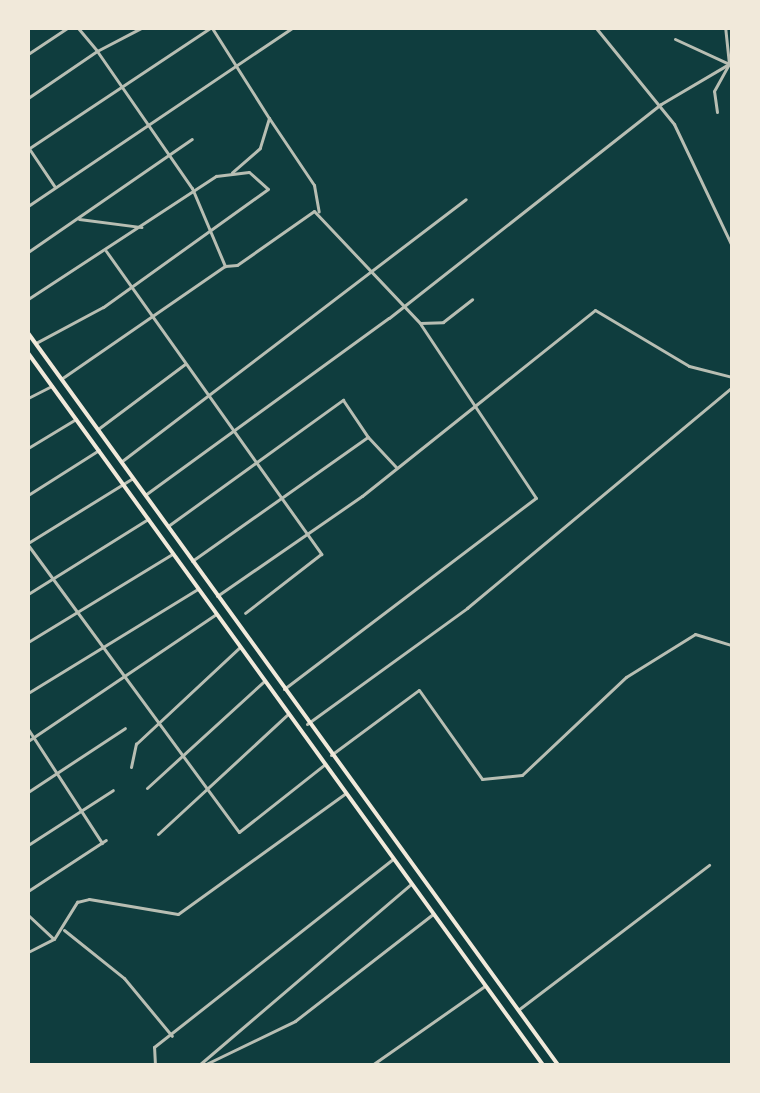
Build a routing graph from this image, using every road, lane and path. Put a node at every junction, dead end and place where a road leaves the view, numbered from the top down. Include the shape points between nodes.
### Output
1 (67, 28) edge
2 (78, 28) edge
3 (141, 28) edge
4 (211, 28) edge
5 (292, 28) edge
6 (596, 28) edge
7 (725, 28) edge
8 (730, 37) edge
9 (675, 39) dead end
10 (97, 51) junction
11 (28, 54) edge
12 (729, 64) junction
13 (237, 66) junction
14 (118, 86) junction
15 (28, 98) edge
16 (661, 104) junction
17 (717, 112) dead end
18 (269, 118) junction
19 (145, 124) junction
20 (192, 139) dead end
21 (28, 148) edge
22 (166, 156) junction
23 (225, 173) junction
24 (56, 188) junction
25 (192, 188) junction
26 (466, 199) dead end
27 (28, 206) edge
28 (320, 212) junction
29 (79, 219) junction
30 (141, 227) junction
31 (206, 234) junction
32 (732, 246) edge
33 (106, 251) junction
34 (28, 252) edge
35 (225, 266) junction
36 (373, 272) junction
37 (130, 287) junction
38 (28, 299) edge
39 (472, 299) dead end
40 (404, 305) junction
41 (153, 317) junction
42 (420, 323) junction
43 (28, 333) edge
44 (35, 343) junction
45 (28, 353) edge
46 (185, 364) junction
47 (732, 377) edge
48 (60, 380) junction
49 (52, 386) junction
50 (732, 387) edge
51 (209, 397) junction
52 (28, 398) edge
53 (479, 404) junction
54 (76, 419) junction
55 (97, 429) junction
56 (235, 433) junction
57 (368, 437) junction
58 (28, 448) edge
59 (99, 450) junction
60 (121, 462) junction
61 (257, 464) junction
62 (397, 467) junction
63 (133, 478) junction
64 (124, 485) junction
65 (28, 495) edge
66 (145, 495) junction
67 (281, 499) junction
68 (148, 519) junction
69 (168, 527) junction
70 (307, 534) junction
71 (28, 544) edge
72 (173, 553) junction
73 (192, 561) junction
74 (52, 578) junction
75 (198, 589) junction
76 (28, 594) edge
77 (217, 596) junction
78 (78, 611) junction
79 (245, 613) dead end
80 (216, 614) junction
81 (28, 642) edge
82 (732, 645) edge
83 (240, 647) junction
84 (105, 649) junction
85 (125, 677) junction
86 (264, 681) junction
87 (284, 689) junction
88 (28, 693) edge
89 (288, 714) junction
90 (158, 722) junction
91 (307, 724) junction
92 (125, 728) dead end
93 (28, 729) edge
94 (33, 737) junction
95 (28, 741) edge
96 (182, 754) junction
97 (331, 755) junction
98 (325, 764) junction
99 (131, 767) dead end
100 (57, 773) junction
101 (147, 788) dead end
102 (206, 788) junction
103 (113, 790) dead end
104 (28, 792) edge
105 (346, 793) junction
106 (80, 812) junction
107 (158, 834) dead end
108 (28, 845) edge
109 (393, 859) junction
110 (709, 865) dead end
111 (411, 884) junction
112 (28, 891) edge
113 (433, 914) junction
114 (28, 915) edge
115 (64, 930) junction
116 (54, 939) junction
117 (28, 952) edge
118 (485, 986) junction
119 (518, 1010) junction
120 (172, 1036) junction
121 (155, 1065) edge
122 (202, 1065) edge
123 (372, 1065) edge
124 (543, 1065) edge
125 (558, 1065) edge

1 - 11 street
2 - 10 street
3 - 10 street
4 - 13 street
4 - 14 street
5 - 13 street
6 - 16 street
7 - 8 street
8 - 12 street
9 - 12 street
10 - 14 street
10 - 15 street
12 - 16 street
12 - 17 street via 714,91
13 - 18 street
13 - 19 street
14 - 19 street
14 - 21 street
16 - 32 street
16 - 40 street
18 - 23 street via 260,148
18 - 28 street via 314,185
19 - 22 street
19 - 24 street
20 - 22 street
21 - 24 street
22 - 25 street
22 - 29 street
23 - 25 street
23 - 31 street via 249,172 268,189
24 - 27 street
25 - 30 street
25 - 31 street
26 - 36 street
28 - 35 street
28 - 36 street
29 - 30 street
29 - 34 street
30 - 33 street
31 - 35 street
31 - 37 street
33 - 37 street
33 - 38 street
35 - 41 street
36 - 40 street
36 - 51 street
37 - 41 street
37 - 44 street
39 - 42 street via 443,322
40 - 42 street
40 - 56 street
41 - 46 street
41 - 48 street
42 - 53 street
43 - 44 main road
44 - 48 main road
45 - 49 main road
46 - 51 street
46 - 55 street
47 - 53 street via 689,366 595,310
48 - 55 main road
49 - 52 street
49 - 54 main road
50 - 91 street via 467,608
51 - 56 street
51 - 60 street
53 - 62 street
53 - 87 street via 536,498
54 - 58 street
54 - 59 main road
55 - 60 main road
56 - 61 street
56 - 66 street
57 - 61 street via 343,400
57 - 62 street
57 - 67 street
59 - 64 main road
59 - 65 street
60 - 63 main road
61 - 67 street
61 - 69 street
62 - 70 street
63 - 64 street
63 - 66 main road
64 - 68 main road
64 - 71 street
66 - 69 main road
67 - 70 street
67 - 73 street
68 - 72 main road
68 - 74 street
69 - 73 main road
70 - 77 street
70 - 79 street via 321,554
71 - 74 street
72 - 75 main road
72 - 78 street
73 - 77 main road
74 - 76 street
74 - 78 street
75 - 80 main road
75 - 84 street
77 - 87 main road
78 - 81 street
78 - 84 street
80 - 83 main road
80 - 85 street
82 - 97 street via 695,634 626,677 522,775 482,779 419,690
83 - 86 main road
83 - 90 street
84 - 85 street
84 - 88 street
85 - 90 street
85 - 94 street
86 - 89 main road
86 - 96 street
87 - 91 main road
89 - 98 main road
89 - 102 street
90 - 96 street
90 - 99 street via 129,753
91 - 97 main road
92 - 100 street
93 - 94 street
94 - 95 street
94 - 100 street
96 - 101 street
96 - 102 street
97 - 119 main road
98 - 102 street via 239,832
98 - 105 main road
100 - 104 street
100 - 106 street
102 - 107 street
103 - 106 street
105 - 109 main road
105 - 115 street via 178,914 89,899 77,902
106 - 108 street
106 - 112 street via 104,842
109 - 111 main road
109 - 120 street
110 - 119 street
111 - 113 main road
111 - 122 street
113 - 118 main road
113 - 122 street via 295,1021
114 - 116 street
115 - 116 street
115 - 120 street via 124,978
116 - 117 street
118 - 123 street
118 - 124 main road
119 - 125 main road
120 - 121 street via 154,1047

